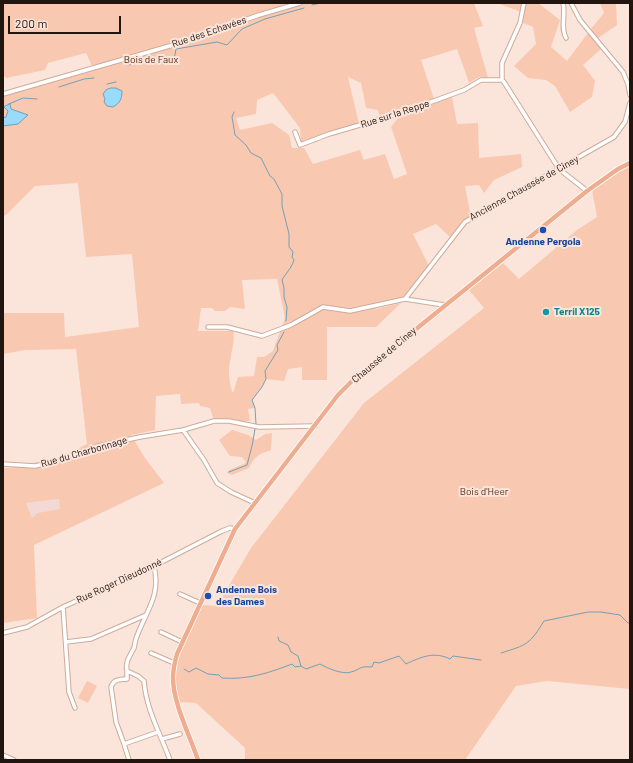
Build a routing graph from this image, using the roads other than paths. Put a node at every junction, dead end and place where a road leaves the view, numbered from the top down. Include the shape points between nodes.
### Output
1 (300, 3) edge
2 (524, 3) edge
3 (563, 3) edge
4 (571, 3) edge
5 (566, 38) dead end
6 (502, 80) junction
7 (3, 94) edge
8 (630, 95) edge
9 (630, 103) edge
10 (295, 132) dead end
11 (630, 163) edge
12 (560, 169) junction
13 (588, 191) junction
14 (405, 299) junction
15 (444, 305) junction
16 (208, 327) dead end
17 (315, 426) junction
18 (183, 430) junction
19 (3, 464) edge
20 (256, 503) junction
21 (235, 529) junction
22 (154, 566) junction
23 (180, 594) dead end
24 (200, 603) junction
25 (63, 607) junction
26 (146, 615) junction
27 (161, 632) dead end
28 (3, 633) edge
29 (66, 642) junction
30 (182, 642) junction
31 (151, 653) dead end
32 (174, 663) junction
33 (127, 671) junction
34 (75, 708) dead end
35 (158, 732) junction
36 (180, 734) dead end
37 (162, 739) junction
38 (124, 744) junction
39 (3, 756) edge
40 (14, 760) edge
41 (130, 760) edge
42 (170, 760) edge
43 (198, 760) edge

1 - 7 street, Rue des Echavées via 173,45
2 - 6 street via 520,23 502,63
3 - 5 street via 562,29
4 - 8 street via 580,20 623,72
6 - 10 street, Rue sur la Reppe via 481,80 464,90 401,113 300,144
6 - 12 street
9 - 12 street, Ancienne Chaussée de Ciney via 625,122 614,137
11 - 13 main road, Chaussée de Ciney
12 - 13 street
12 - 14 street, Ancienne Chaussée de Ciney via 465,222
13 - 15 main road, Chaussée de Ciney
14 - 15 street
14 - 16 street via 350,311 323,307 291,325 262,336 227,327
15 - 17 main road, Chaussée de Ciney via 353,380 338,395
17 - 18 street, Rue du Charbonnage via 260,427 214,421
17 - 20 main road, Chaussée de Ciney
18 - 19 street, Rue du Charbonnage via 98,446 58,461 35,466
18 - 20 street via 217,483
20 - 21 main road, Chaussée de Ciney
21 - 22 street, Rue Roger Dieudonné via 222,531
21 - 24 main road, Chaussée de Ciney
22 - 25 street, Rue Roger Dieudonné
22 - 26 street via 156,589
23 - 24 street
24 - 30 main road, Chaussée de Ciney
25 - 28 street, Rue Roger Dieudonné via 27,627
25 - 29 street
26 - 29 street via 91,639
26 - 33 street via 126,664
27 - 30 street
29 - 34 street via 69,692
30 - 32 main road, Chaussée de Ciney
31 - 32 street
32 - 43 main road, Chaussée de Ciney via 174,689
33 - 35 street via 144,681 145,694
33 - 38 street via 127,679 116,680 110,687 116,722
35 - 37 street
35 - 38 street
36 - 37 street
37 - 42 street
38 - 41 street
39 - 40 street

